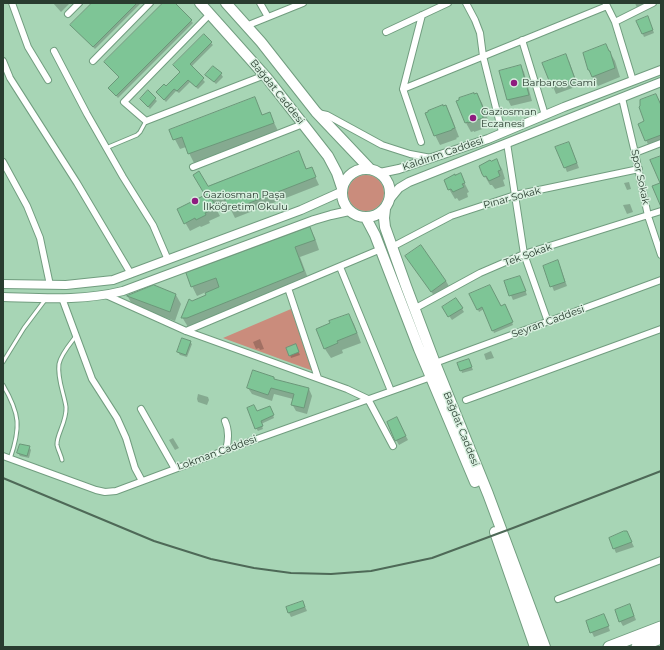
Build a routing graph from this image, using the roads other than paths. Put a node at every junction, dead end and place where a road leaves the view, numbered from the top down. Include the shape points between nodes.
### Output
1 (12, 3) edge
2 (79, 3) edge
3 (150, 3) edge
4 (200, 3) edge
5 (226, 3) edge
6 (260, 3) edge
7 (303, 3) edge
8 (448, 3) edge
9 (466, 3) edge
10 (653, 3) edge
11 (606, 4) edge
12 (68, 14) dead end
13 (210, 14) junction
14 (422, 15) junction
15 (268, 17) junction
16 (615, 22) junction
17 (246, 26) junction
18 (386, 32) dead end
19 (522, 40) junction
20 (54, 51) dead end
21 (483, 56) junction
22 (3, 61) edge
23 (93, 61) dead end
24 (661, 70) edge
25 (265, 75) junction
26 (48, 80) dead end
27 (633, 81) junction
28 (661, 82) edge
29 (403, 89) junction
30 (622, 98) junction
31 (316, 112) junction
32 (545, 115) junction
33 (146, 121) junction
34 (303, 124) junction
35 (502, 132) junction
36 (421, 142) dead end
37 (507, 143) junction
38 (661, 143) edge
39 (106, 148) junction
40 (635, 153) junction
41 (431, 158) junction
42 (3, 162) edge
43 (193, 167) dead end
44 (370, 169) junction
45 (639, 169) junction
46 (380, 173) junction
47 (342, 190) junction
48 (515, 195) junction
49 (390, 199) junction
50 (385, 209) junction
51 (349, 211) junction
52 (661, 211) edge
53 (648, 216) junction
54 (366, 218) junction
55 (392, 247) junction
56 (381, 249) junction
57 (524, 254) junction
58 (661, 255) edge
59 (168, 260) junction
60 (340, 267) junction
61 (131, 274) junction
62 (661, 280) edge
63 (3, 284) edge
64 (50, 285) junction
65 (288, 288) junction
66 (106, 295) junction
67 (3, 296) edge
68 (46, 298) junction
69 (62, 298) junction
70 (414, 309) junction
71 (548, 322) junction
72 (661, 329) edge
73 (186, 331) junction
74 (77, 335) junction
75 (3, 362) edge
76 (435, 364) junction
77 (431, 377) junction
78 (318, 378) junction
79 (3, 385) edge
80 (391, 391) junction
81 (368, 399) junction
82 (466, 400) dead end
83 (141, 409) dead end
84 (224, 421) dead end
85 (393, 446) dead end
86 (226, 450) junction
87 (3, 456) edge
88 (10, 459) junction
89 (62, 460) dead end
90 (175, 469) junction
91 (142, 481) junction
92 (661, 560) edge
93 (558, 599) dead end
94 (661, 627) edge
95 (661, 638) edge
96 (535, 647) edge
97 (544, 647) edge
98 (609, 647) edge
99 (638, 647) edge

1 - 26 street via 28,47
2 - 12 street
3 - 23 street
4 - 13 main road, Bağdat Caddesi
5 - 17 main road, Bağdat Caddesi
6 - 15 street
7 - 15 street
8 - 14 street
9 - 21 street via 480,33
10 - 16 street
11 - 16 street
11 - 19 street
13 - 25 main road, Bağdat Caddesi
13 - 33 street via 124,102
14 - 18 street
14 - 29 street
15 - 17 street
16 - 27 street
17 - 31 main road, Bağdat Caddesi
19 - 21 street
19 - 32 street
20 - 39 street
21 - 29 street
21 - 35 street
22 - 61 street via 10,78
24 - 27 street, Kaldırım Caddesi
25 - 33 street
25 - 34 main road, Bağdat Caddesi
27 - 32 street, Kaldırım Caddesi
28 - 30 street, Kaldırım Caddesi
29 - 36 street
30 - 37 street, Kaldırım Caddesi
30 - 40 street, Spor Sokak
31 - 41 street via 327,115 386,146
31 - 44 main road, Bağdat Caddesi
32 - 35 street, Kaldırım Caddesi
33 - 39 lane via 136,135
34 - 43 street
34 - 47 main road, Bağdat Caddesi via 328,156 337,172
35 - 41 street, Kaldırım Caddesi
37 - 48 street
37 - 49 street, Kaldırım Caddesi via 409,182 399,188
38 - 40 street
39 - 59 street via 154,225
40 - 45 street, Spor Sokak
41 - 46 street, Kaldırım Caddesi via 399,170
42 - 64 street via 27,206 40,238
44 - 46 main road
44 - 47 main road via 352,173
45 - 48 street, Pınar Sokak
45 - 53 street, Spor Sokak
46 - 49 main road via 389,185
47 - 51 main road via 343,202
47 - 59 street via 302,210
48 - 55 street, Pınar Sokak via 451,216
48 - 57 street
49 - 50 main road
50 - 54 main road
50 - 55 main road, Bağdat Caddesi via 384,222
51 - 54 main road
51 - 66 street via 323,217 134,288
52 - 53 street, Tek Sokak
53 - 57 street, Tek Sokak
53 - 58 street, Spor Sokak
54 - 56 main road, Bağdat Caddesi
55 - 70 main road, Bağdat Caddesi
56 - 60 street
56 - 77 main road, Bağdat Caddesi
57 - 70 street, Tek Sokak via 480,273
57 - 71 street
59 - 61 street
60 - 65 street
60 - 80 street
61 - 64 street via 96,283
62 - 71 street, Seyran Caddesi
63 - 64 street
65 - 73 street
65 - 78 street
66 - 69 street
66 - 73 street
67 - 68 street
68 - 69 street
68 - 75 lane
69 - 74 street
70 - 76 main road, Bağdat Caddesi
71 - 76 street, Seyran Caddesi
72 - 82 street
73 - 78 street
74 - 89 lane via 60,358 59,366 66,406 65,421 57,446
74 - 91 street via 92,379 117,418
76 - 97 main road, Bağdat Caddesi via 488,494
77 - 80 street, Lokman Caddesi
77 - 96 main road, Bağdat Caddesi via 487,510
78 - 81 street via 347,388
79 - 88 lane via 17,417 16,442
80 - 81 street, Lokman Caddesi
81 - 85 street
81 - 86 street, Lokman Caddesi
83 - 90 street
84 - 86 street via 228,432
86 - 90 street, Lokman Caddesi
87 - 88 street, Lokman Caddesi
88 - 91 street, Lokman Caddesi via 105,492 116,491
90 - 91 street, Lokman Caddesi
92 - 93 street
94 - 98 highway
95 - 99 highway

